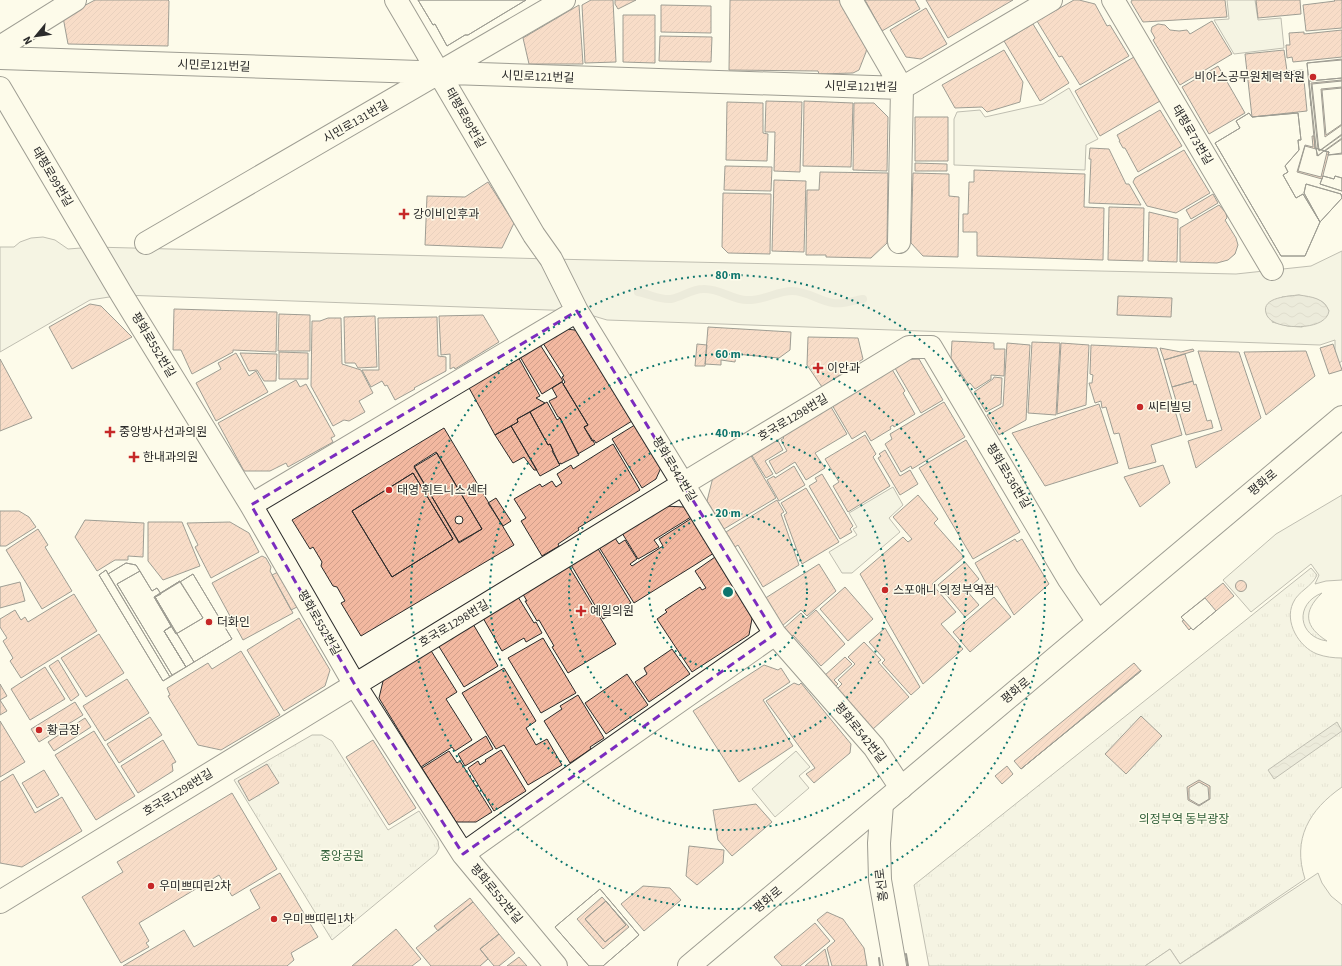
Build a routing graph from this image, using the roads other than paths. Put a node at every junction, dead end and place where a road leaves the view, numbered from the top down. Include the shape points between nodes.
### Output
1 (75, 0) edge
2 (396, 0) edge
3 (564, 0) edge
4 (851, 0) edge
5 (1051, 0) edge
6 (1113, 0) edge
7 (0, 47) edge
8 (0, 58) edge
9 (440, 74) junction
10 (0, 88) edge
11 (902, 88) junction
12 (534, 235) joint
13 (899, 242) dead end
14 (146, 243) dead end
15 (105, 265) joint
16 (1272, 270) dead end
17 (577, 311) junction
18 (910, 347) joint
19 (1342, 416) edge
20 (683, 484) junction
21 (251, 505) junction
22 (1098, 622) junction
23 (775, 634) junction
24 (355, 685) junction
25 (901, 788) junction
26 (882, 804) junction
27 (463, 854) junction
28 (0, 902) edge
29 (556, 966) edge
30 (689, 966) edge
31 (895, 966) edge

1 - 7 street
2 - 9 street, 태평로89번길
3 - 9 street, 시민로131번길
4 - 11 street
5 - 11 street, 시민로121번길
6 - 16 street, 태평로73번길
8 - 9 street, 시민로121번길
9 - 11 street, 시민로121번길
9 - 12 street, 태평로89번길
9 - 14 street, 시민로131번길
10 - 15 street, 태평로99번길
11 - 13 street
12 - 17 street, 평화로542번길 via 551,259
15 - 21 street, 평화로552번길
17 - 20 street, 평화로542번길
17 - 21 street
18 - 20 street, 호국로1298번길
18 - 22 street, 평화로536번길 via 931,347 1068,578
19 - 22 street, 평화로
20 - 23 street, 평화로542번길
20 - 24 street, 호국로1298번길
21 - 24 street, 평화로552번길
22 - 25 street, 평화로
23 - 25 street, 평화로542번길 via 874,748
23 - 27 street
24 - 27 street, 평화로552번길
24 - 28 street, 호국로1298번길
25 - 26 street, 평화로
26 - 30 street, 평화로
26 - 31 street, 흥선로 via 880,880
27 - 29 street, 평화로552번길

